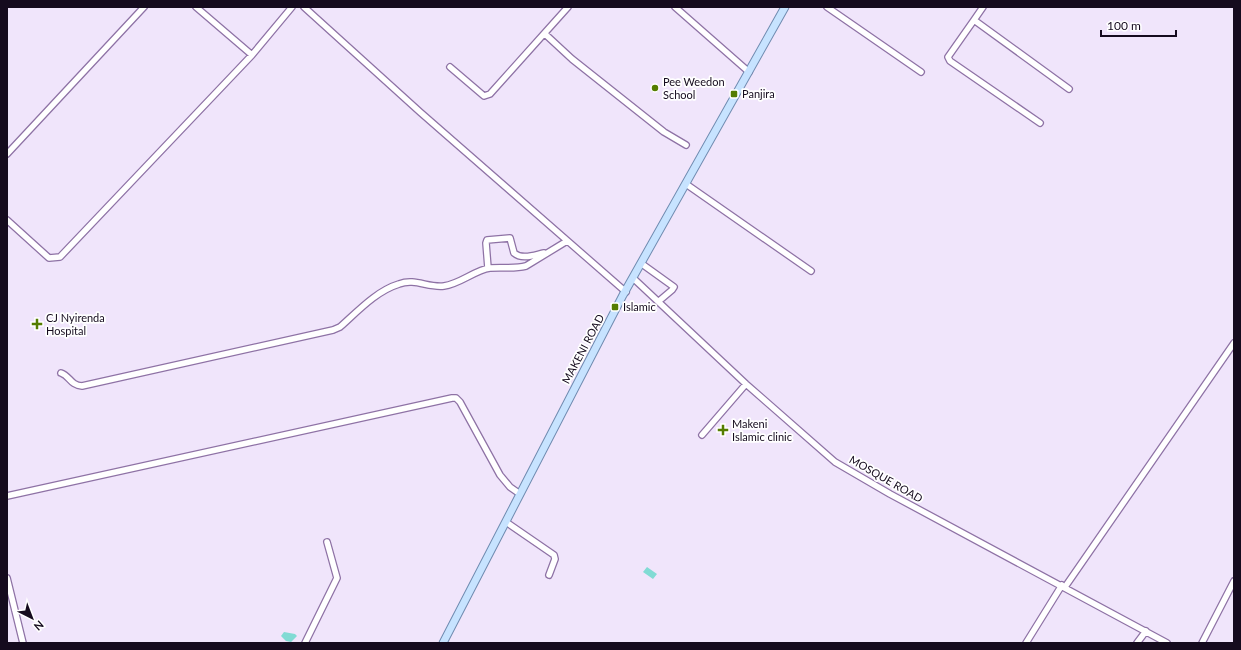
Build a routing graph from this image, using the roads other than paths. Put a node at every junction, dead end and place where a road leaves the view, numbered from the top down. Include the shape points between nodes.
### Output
1 (144, 7) edge
2 (196, 7) edge
3 (292, 7) edge
4 (304, 7) edge
5 (568, 7) edge
6 (675, 7) edge
7 (785, 7) edge
8 (827, 7) edge
9 (983, 7) edge
10 (974, 20) junction
11 (544, 34) junction
12 (252, 55) junction
13 (450, 67) dead end
14 (749, 72) junction
15 (921, 72) dead end
16 (1069, 89) dead end
17 (1040, 123) dead end
18 (686, 145) dead end
19 (7, 154) edge
20 (686, 184) junction
21 (7, 220) edge
22 (567, 241) junction
23 (548, 253) junction
24 (642, 264) junction
25 (488, 268) junction
26 (810, 271) dead end
27 (633, 278) junction
28 (626, 292) junction
29 (660, 301) junction
30 (1234, 343) edge
31 (61, 373) dead end
32 (746, 384) junction
33 (702, 435) dead end
34 (520, 494) junction
35 (7, 496) edge
36 (506, 522) junction
37 (327, 542) dead end
38 (549, 575) dead end
39 (7, 578) edge
40 (1234, 581) edge
41 (1063, 586) junction
42 (1146, 631) junction
43 (23, 643) edge
44 (305, 643) edge
45 (443, 643) edge
46 (1026, 643) edge
47 (1137, 643) edge
48 (1167, 643) edge
49 (1202, 643) edge

1 - 19 street
2 - 12 street
3 - 12 street
4 - 22 street
5 - 11 street
6 - 14 street
7 - 14 main road, MAKENI ROAD
8 - 15 street
9 - 10 street
10 - 16 street
10 - 17 street via 952,50 948,57 950,61
11 - 13 street via 486,95 476,90
11 - 18 street via 664,132
12 - 21 street via 60,257 48,258
14 - 20 main road, MAKENI ROAD
20 - 24 main road, MAKENI ROAD
20 - 26 street
22 - 23 street
22 - 28 street
23 - 25 street via 520,268
23 - 25 street via 523,257 514,253 510,238 487,240
24 - 27 main road, MAKENI ROAD
24 - 29 street via 674,286
25 - 31 street via 445,286 412,281 398,284 379,294 333,330 82,386 72,384 65,374
27 - 28 main road, MAKENI ROAD
27 - 29 street, MOSQUE ROAD
28 - 34 main road, MAKENI ROAD
29 - 32 street, MOSQUE ROAD
30 - 41 street
32 - 33 street
32 - 41 street, MOSQUE ROAD via 835,462
34 - 35 street via 504,480 460,402 452,398
34 - 36 main road, MAKENI ROAD
36 - 38 street via 554,555
36 - 45 main road, MAKENI ROAD
37 - 44 street via 338,578
39 - 43 street
40 - 49 street
41 - 42 street, MOSQUE ROAD
41 - 46 street
42 - 47 street
42 - 48 street, MOSQUE ROAD

